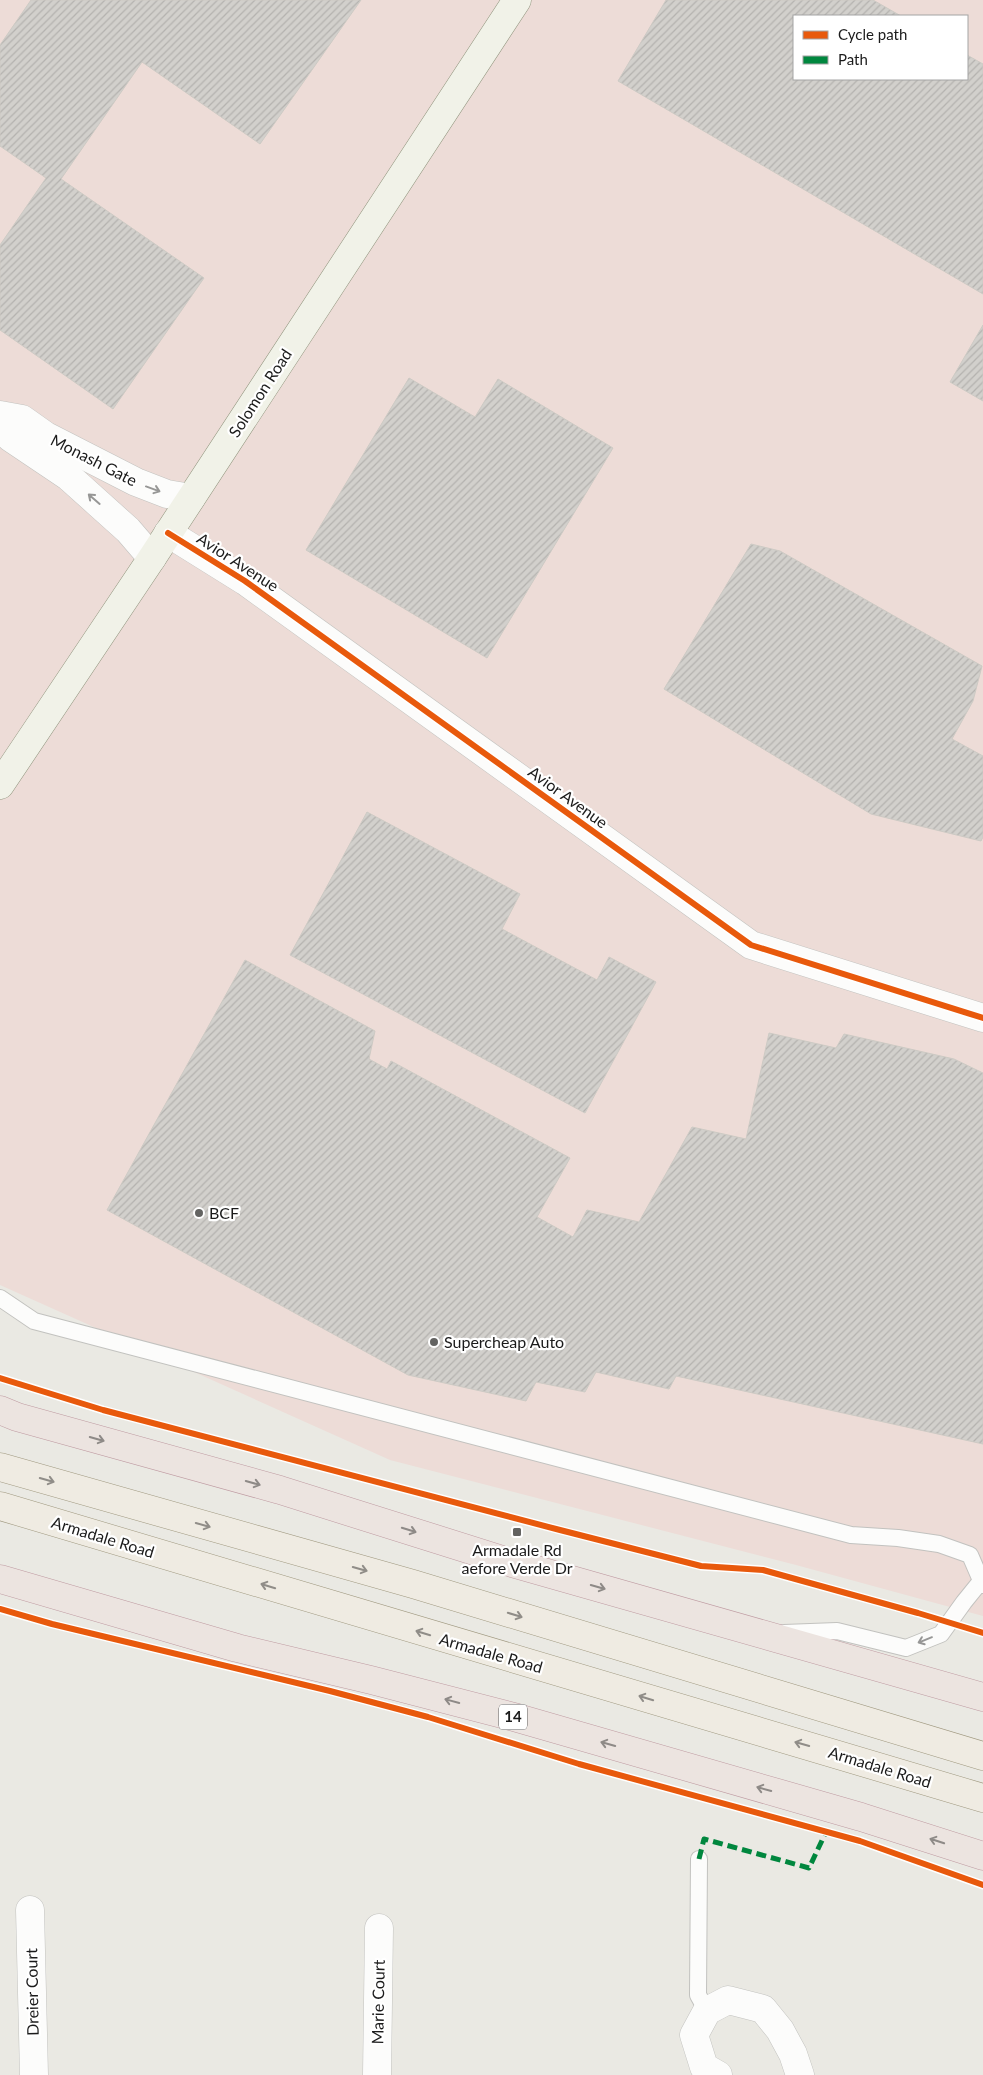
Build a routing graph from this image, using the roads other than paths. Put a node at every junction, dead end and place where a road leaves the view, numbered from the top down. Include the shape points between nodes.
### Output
1 (518, 0) edge
2 (0, 415) edge
3 (0, 424) edge
4 (192, 498) junction
5 (168, 533) junction
6 (152, 558) junction
7 (0, 785) edge
8 (983, 1018) edge
9 (0, 1298) edge
10 (0, 1410) edge
11 (0, 1467) edge
12 (0, 1506) edge
13 (0, 1579) edge
14 (982, 1583) edge
15 (764, 1634) junction
16 (983, 1697) edge
17 (983, 1756) edge
18 (983, 1798) edge
19 (983, 1856) edge
20 (699, 1859) dead end
21 (30, 1910) dead end
22 (379, 1928) dead end
23 (707, 2011) junction
24 (34, 2075) edge
25 (377, 2075) edge
26 (718, 2075) edge
27 (800, 2075) edge

1 - 4 main road, Solomon Road
2 -> 4 street, Monash Gate via 22,419 46,436 136,482 167,494
6 -> 3 street, Monash Gate via 100,504 69,477 11,438
4 - 5 main road, Solomon Road
5 - 6 main road, Solomon Road
5 - 8 street, Avior Avenue via 245,581 751,945
6 - 7 main road, Solomon Road
9 - 14 lane via 34,1321 851,1535 939,1544 970,1555
10 -> 15 highway via 280,1490 512,1563
11 -> 17 main road via 412,1584
18 -> 12 main road, Armadale Road
19 -> 13 highway, 14 via 861,1817 514,1717 237,1648
14 -> 15 lane via 941,1634 906,1648 838,1631
15 - 16 highway
20 - 23 lane via 698,1996
21 - 24 street, Dreier Court
22 - 25 street, Marie Court
23 - 26 street via 694,2036 704,2067
23 - 27 street via 728,2000 763,2010 780,2030

